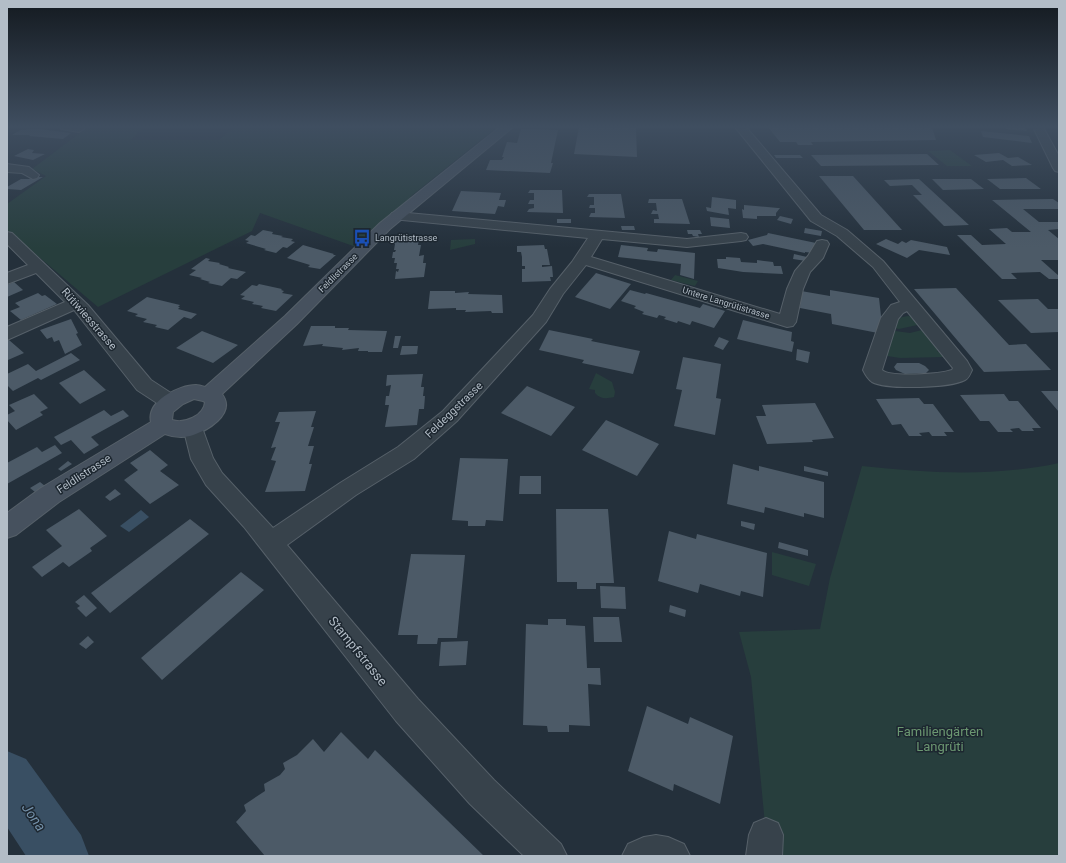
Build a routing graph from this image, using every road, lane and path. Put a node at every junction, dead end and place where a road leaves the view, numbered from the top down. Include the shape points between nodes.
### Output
1 (457, 167) edge
2 (774, 167) edge
3 (7, 168) edge
4 (33, 175) dead end
5 (397, 216) junction
6 (597, 235) junction
7 (7, 236) edge
8 (742, 238) dead end
9 (822, 244) dead end
10 (582, 259) junction
11 (39, 266) junction
12 (7, 279) edge
13 (76, 303) junction
14 (910, 304) junction
15 (7, 334) edge
16 (210, 394) junction
17 (170, 402) junction
18 (163, 425) junction
19 (193, 427) junction
20 (7, 526) edge
21 (270, 543) junction
22 (549, 856) edge
23 (640, 856) edge
24 (672, 856) edge

1 - 5 street, Feldlistrasse
2 - 14 street via 816,218 842,233 878,264
3 - 4 street via 25,170
5 - 6 street
5 - 16 street, Feldlistrasse
6 - 8 street via 687,243
6 - 10 street, Feldeggstrasse
7 - 11 street, Rütiwiesstrasse
9 - 10 street, Untere Langrütistrasse via 815,258 803,271 795,289 787,322
10 - 21 street, Feldeggstrasse via 556,292 540,318 440,426 406,453
11 - 12 street
11 - 13 street, Rütiwiesstrasse
13 - 15 street
13 - 17 street, Rütiwiesstrasse via 144,385
14 - 14 street via 935,331 960,365 963,370 961,374 919,380 883,379 876,376 872,370 890,318 897,309
16 - 17 street via 196,392
16 - 19 street via 217,403 216,410
17 - 18 street via 161,414 160,420
18 - 19 street via 175,430
18 - 20 street, Feldlistrasse via 50,495
19 - 21 street, Stampfstrasse via 202,459 214,479
21 - 22 street, Stampfstrasse via 407,710 482,792
23 - 24 street via 662,852

